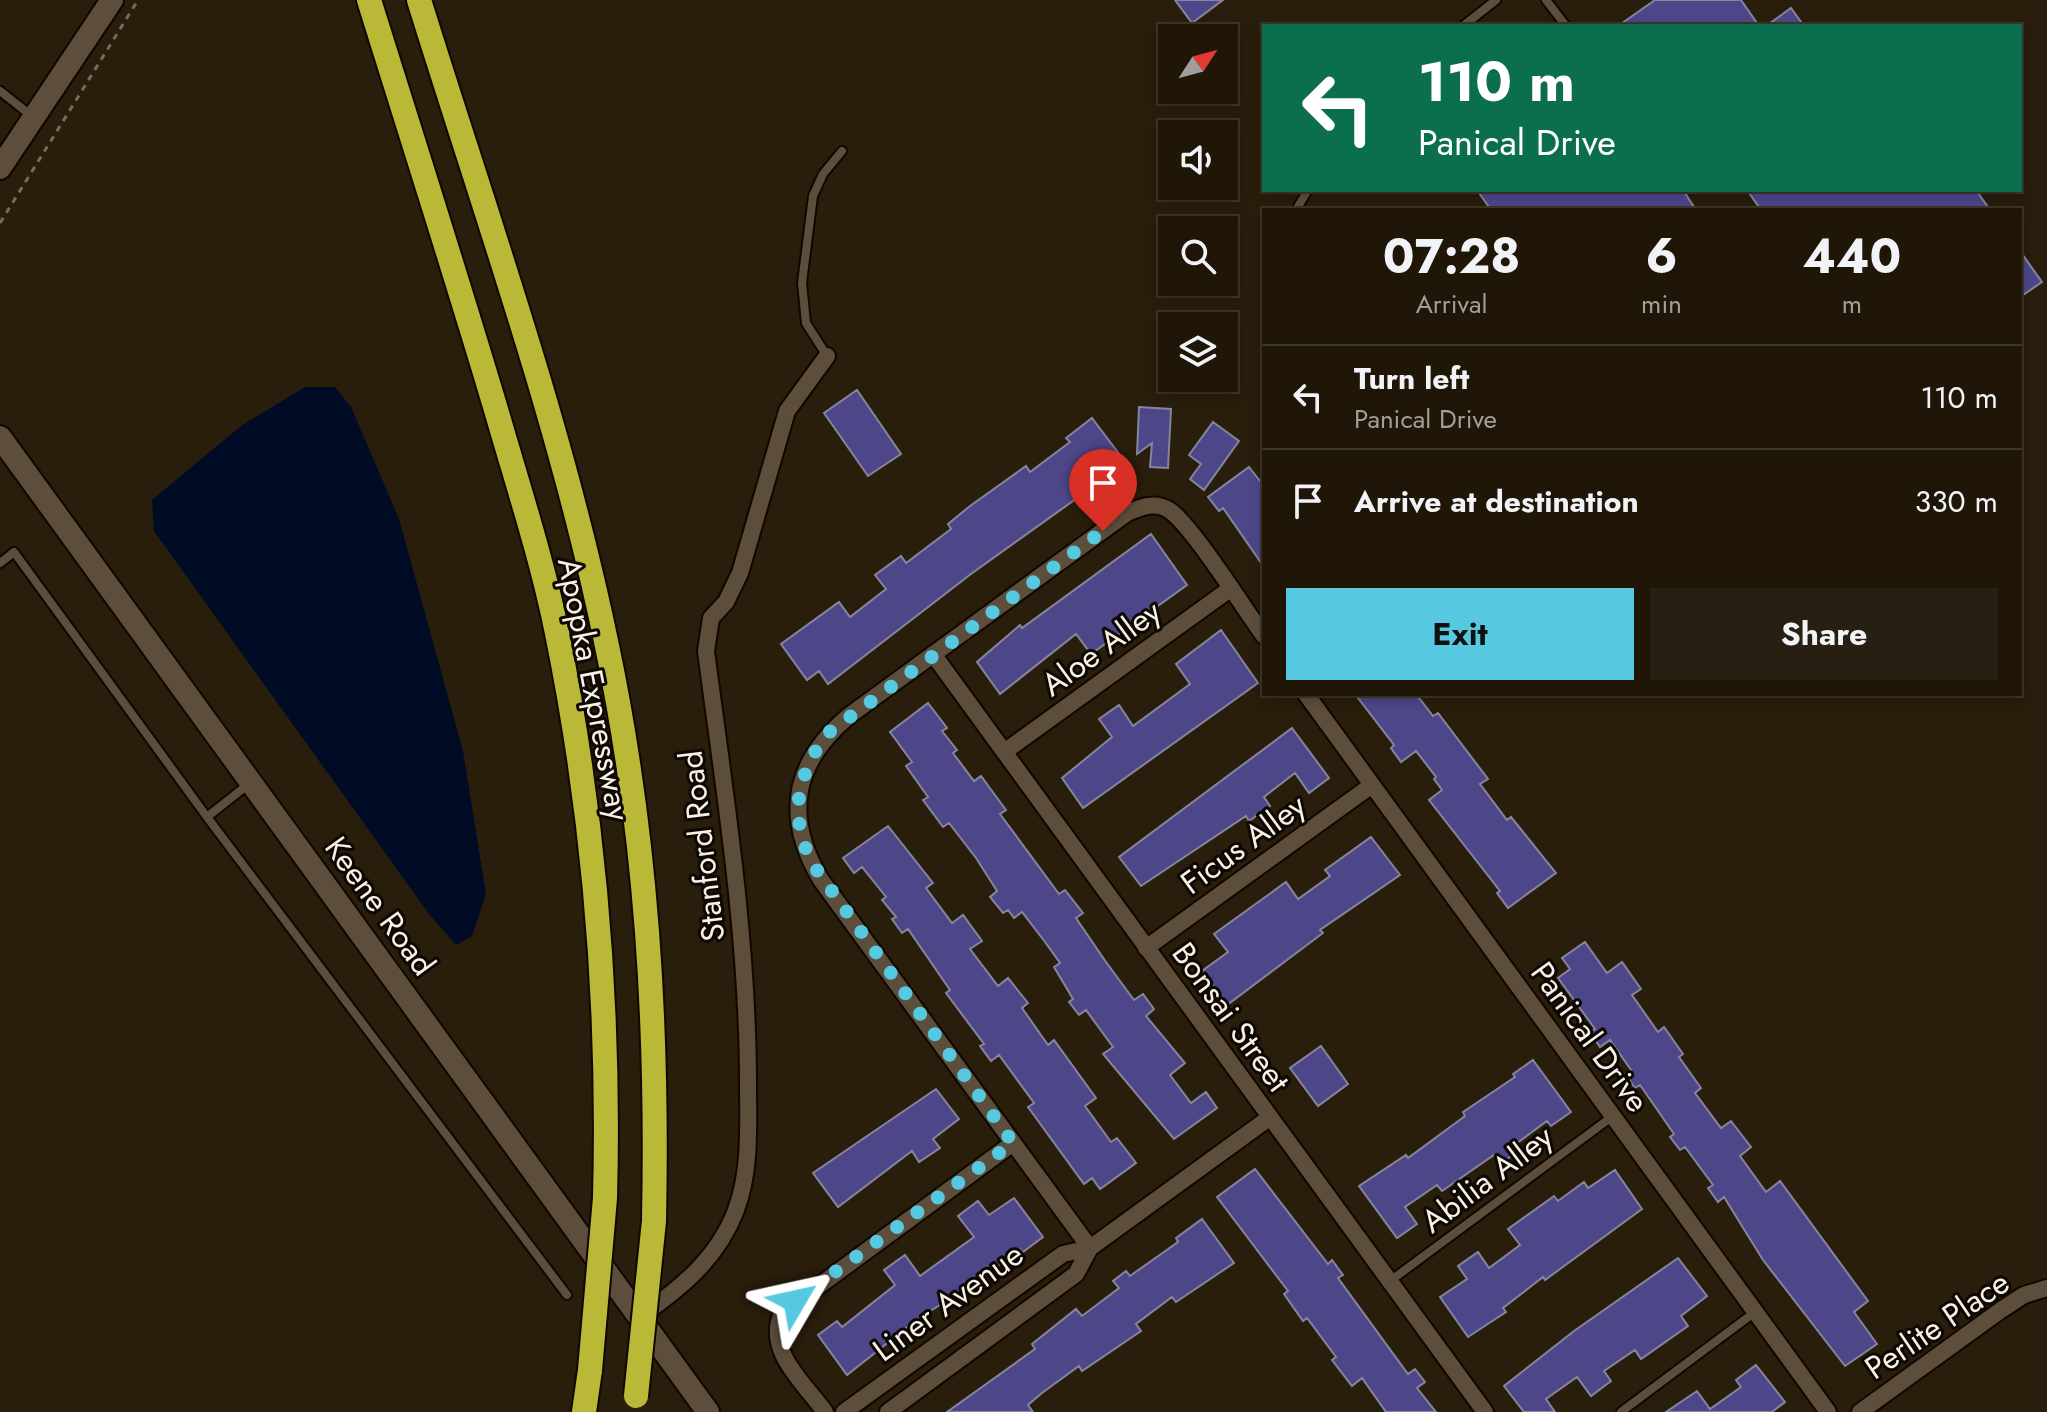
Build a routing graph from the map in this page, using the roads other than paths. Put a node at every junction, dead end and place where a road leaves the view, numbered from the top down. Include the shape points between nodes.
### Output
1 (112, 0) edge
2 (369, 0) edge
3 (419, 0) edge
4 (1496, 0) edge
5 (1546, 0) edge
6 (1466, 24) edge
7 (1564, 24) edge
8 (0, 91) edge
9 (34, 117) junction
10 (842, 151) dead end
11 (0, 168) edge
12 (827, 356) joint
13 (0, 437) edge
14 (0, 563) edge
15 (1230, 589) junction
16 (1262, 633) edge
17 (933, 654) junction
18 (1307, 696) edge
19 (1004, 752) junction
20 (251, 782) junction
21 (1372, 785) junction
22 (207, 817) junction
23 (1146, 948) junction
24 (1613, 1116) junction
25 (1269, 1118) junction
26 (1013, 1143) junction
27 (1090, 1248) junction
28 (1390, 1281) junction
29 (2047, 1288) edge
30 (567, 1295) dead end
31 (1755, 1312) junction
32 (640, 1317) junction
33 (635, 1404) edge
34 (584, 1412) edge
35 (708, 1412) edge
36 (825, 1412) edge
37 (844, 1412) edge
38 (888, 1412) edge
39 (1485, 1412) edge
40 (1621, 1412) edge
41 (1828, 1412) edge
42 (1860, 1412) edge

1 - 9 main road
2 - 34 highway, Apopka Expressway, bridge via 492,397 557,631 579,754 597,895 605,1039 605,1198
3 - 33 highway, Apopka Expressway, bridge via 575,513 610,660 642,864 657,1084 654,1221
4 - 6 lane
5 - 7 lane
8 - 9 lane
9 - 11 main road
10 - 12 lane via 813,196 802,283 806,323
12 - 32 street, Stanford Road via 787,411 740,573 711,618 706,651 747,986 748,1157 737,1210 718,1246 693,1277
13 - 20 main road, Keene Road
14 - 22 lane via 14,552
15 - 16 street
15 - 17 street via 1179,519 1159,506 1143,506
15 - 19 street, Aloe Alley
17 - 19 street, Bonsai Street
17 - 26 street via 824,736 800,784 801,840 821,880
18 - 21 street, Panical Drive
19 - 23 street, Bonsai Street
20 - 22 lane
20 - 32 main road, Keene Road
21 - 23 street, Ficus Alley
21 - 24 street, Panical Drive
22 - 30 lane
23 - 25 street, Bonsai Street
24 - 28 lane, Abilia Alley
24 - 31 street, Panical Drive
25 - 27 street, Liner Avenue
25 - 28 street, Bonsai Street
26 - 27 street
26 - 36 street via 782,1313 775,1341
27 - 37 street, Liner Avenue via 1063,1254
27 - 38 street, Liner Avenue via 1076,1274
28 - 39 street, Bonsai Street
29 - 42 street, Perlite Place via 2001,1310
31 - 40 lane
31 - 41 street, Panical Drive
32 - 35 main road, Keene Road

